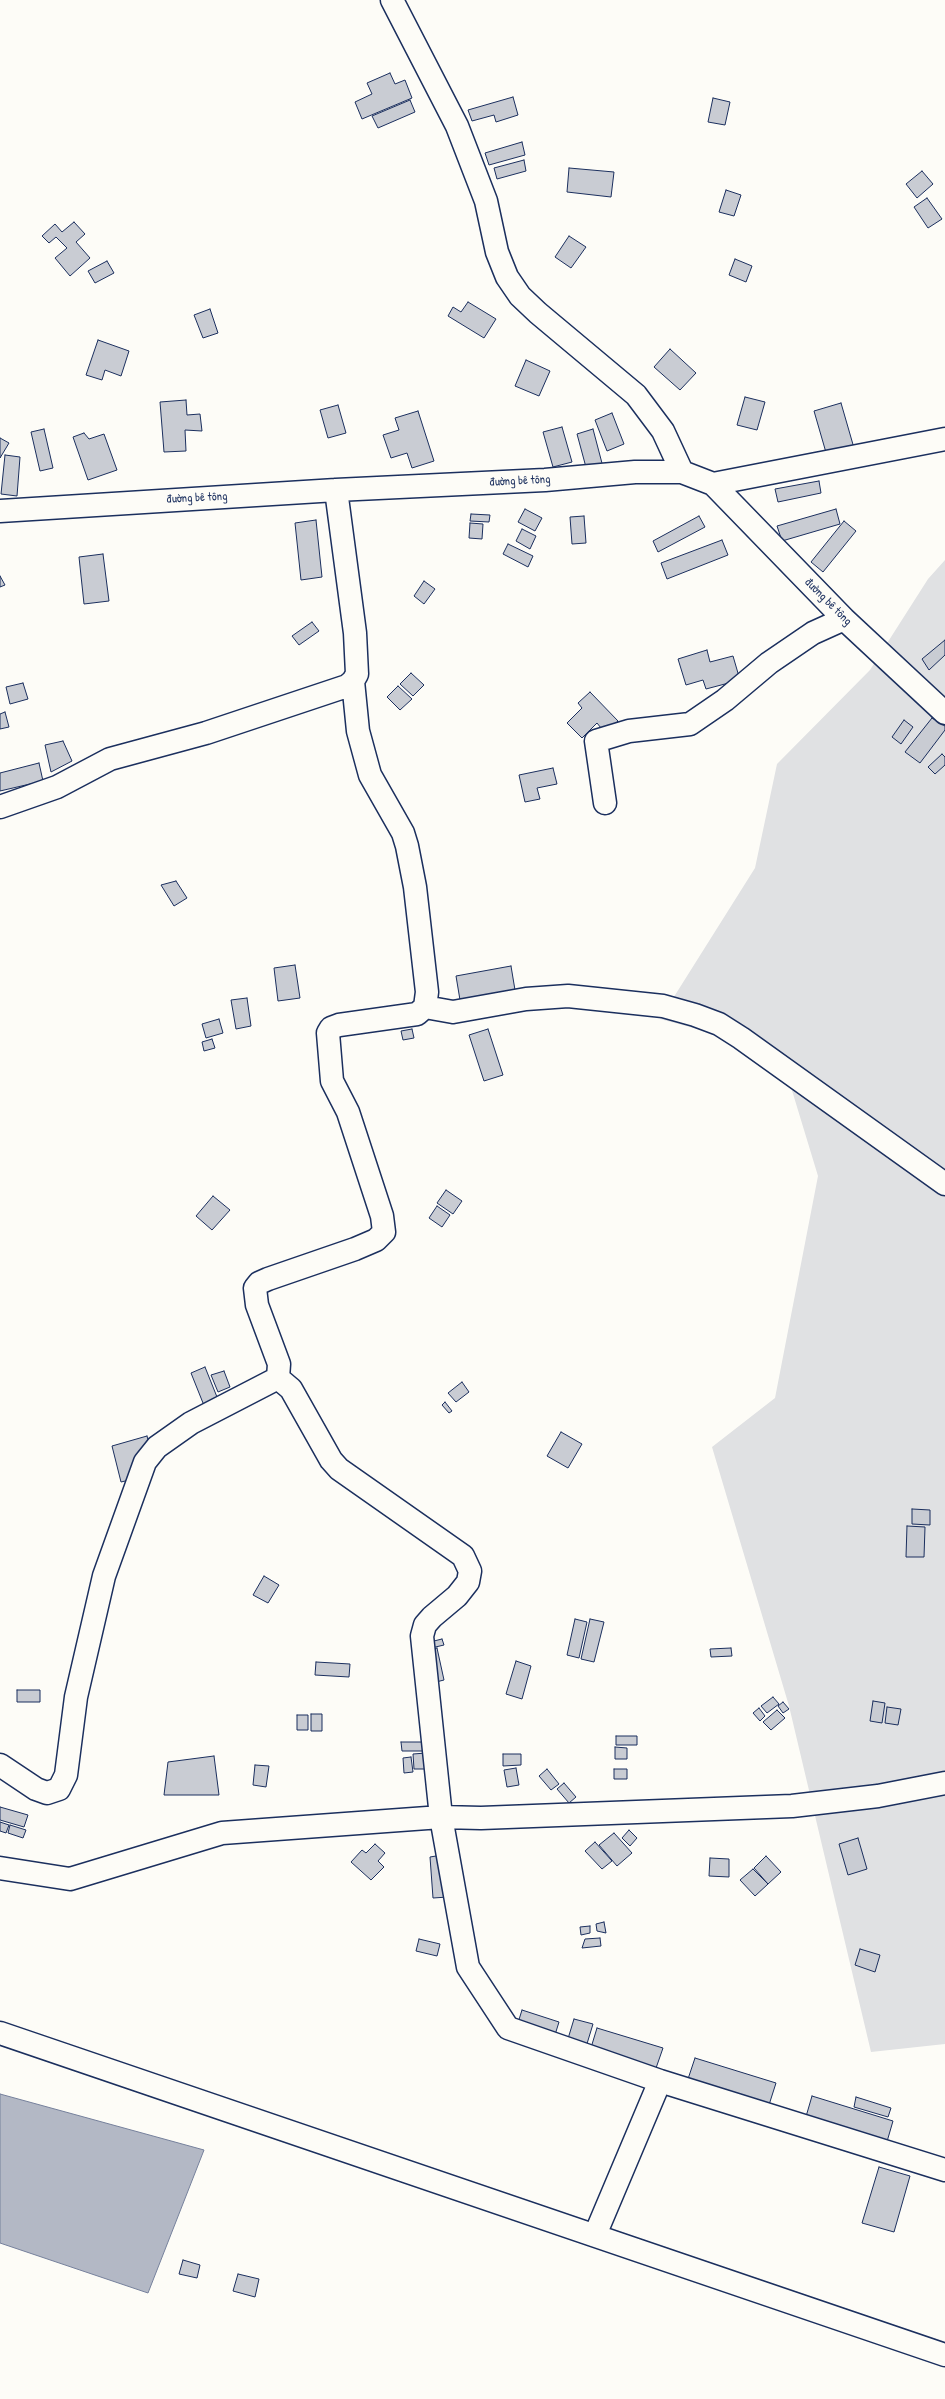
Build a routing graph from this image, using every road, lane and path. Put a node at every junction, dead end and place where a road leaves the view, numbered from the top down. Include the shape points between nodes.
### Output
1 (392, 0) edge
2 (945, 439) edge
3 (682, 472) junction
4 (713, 484) junction
5 (336, 490) junction
6 (0, 511) edge
7 (844, 619) junction
8 (353, 682) junction
9 (945, 713) edge
10 (605, 803) dead end
11 (0, 807) edge
12 (425, 1007) junction
13 (945, 1184) edge
14 (278, 1378) junction
15 (0, 1765) edge
16 (945, 1783) edge
17 (441, 1817) junction
18 (0, 1868) edge
19 (0, 2033) edge
20 (660, 2081) junction
21 (945, 2170) edge
22 (595, 2235) junction
23 (945, 2355) edge

1 - 3 street via 457,126 486,201 497,252 507,277 520,296 538,313 636,395 663,431
2 - 4 street
3 - 4 street, đường bê tông
3 - 5 street, đường bê tông via 635,472 545,480
4 - 7 street, đường bê tông
5 - 6 street, đường bê tông
5 - 8 street via 355,633 357,674
7 - 9 street, đường bê tông
7 - 10 street via 813,633 769,663 725,700 690,724 629,731 596,741
8 - 11 street via 213,731 110,759 57,787
8 - 12 street via 358,731 368,768 408,846 421,928 427,992
12 - 13 street via 453,1012 526,999 568,996 663,1006 695,1014 720,1024 741,1038
12 - 14 street via 417,1014 339,1025 331,1028 328,1033 332,1080 348,1112 382,1216 384,1232 376,1240 268,1279 255,1288 257,1305 280,1364
14 - 15 street via 191,1423 157,1447 145,1462 104,1576 76,1697 66,1775 59,1789 47,1793 36,1789
14 - 17 street via 290,1389 331,1460 339,1469 463,1556 470,1571 468,1582 457,1596 432,1617 422,1636
16 - 17 street via 878,1796 792,1806 481,1818
17 - 18 street via 222,1833 70,1878
17 - 20 street via 468,1967 508,2028
19 - 22 street
20 - 21 street
20 - 22 street
22 - 23 street

